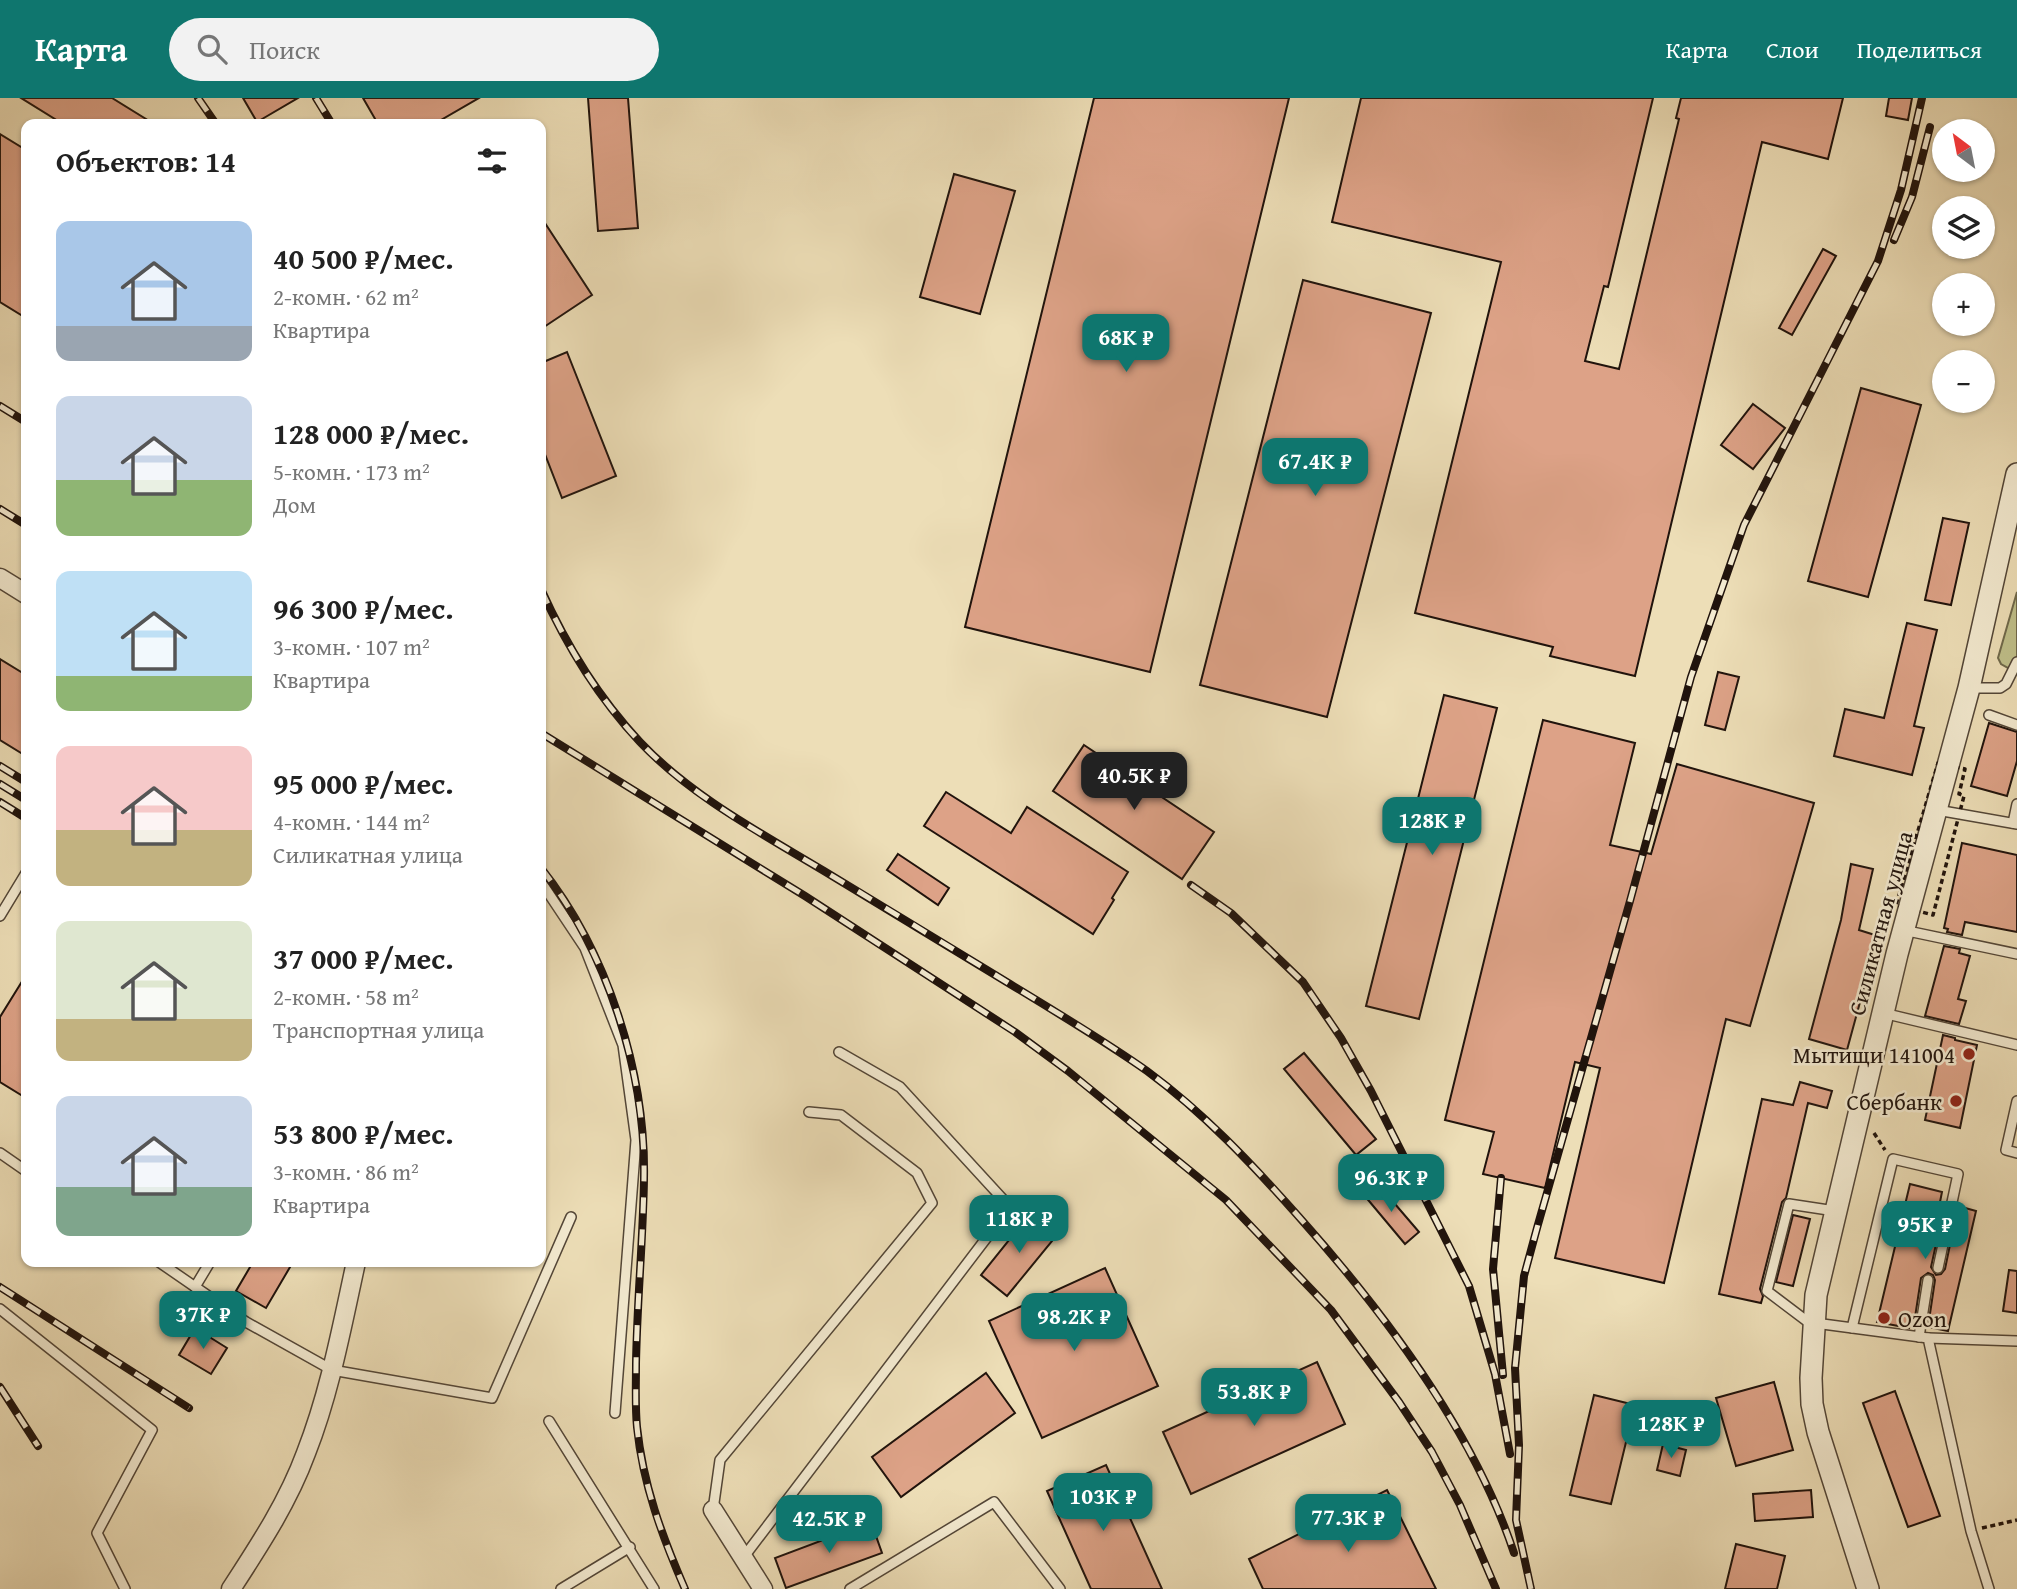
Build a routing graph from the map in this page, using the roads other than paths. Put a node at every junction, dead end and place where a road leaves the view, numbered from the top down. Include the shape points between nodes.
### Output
1 (2017, 474) edge
2 (0, 578) edge
3 (21, 591) edge
4 (2017, 662) edge
5 (1969, 688) junction
6 (1989, 715) dead end
7 (2017, 724) edge
8 (2017, 804) edge
9 (1937, 810) junction
10 (2015, 824) edge
11 (21, 881) edge
12 (546, 890) edge
13 (0, 916) edge
14 (1903, 930) junction
15 (2017, 954) edge
16 (1883, 1013) junction
17 (2017, 1045) edge
18 (839, 1052) dead end
19 (2017, 1101) edge
20 (809, 1112) dead end
21 (0, 1153) edge
22 (2017, 1153) edge
23 (21, 1168) edge
24 (1836, 1211) junction
25 (571, 1217) dead end
26 (166, 1267) edge
27 (207, 1267) edge
28 (355, 1267) edge
29 (1938, 1268) dead end
30 (1928, 1280) dead end
31 (195, 1287) junction
32 (0, 1309) edge
33 (1815, 1325) junction
34 (1852, 1328) junction
35 (1923, 1338) junction
36 (2017, 1341) edge
37 (332, 1370) junction
38 (615, 1413) dead end
39 (550, 1421) dead end
40 (713, 1510) joint
41 (630, 1547) junction
42 (743, 1558) junction
43 (125, 1589) edge
44 (231, 1589) edge
45 (561, 1589) edge
46 (654, 1589) edge
47 (762, 1589) edge
48 (850, 1589) edge
49 (1060, 1589) edge
50 (1868, 1589) edge
51 (1989, 1589) edge

1 - 5 street, Силикатная улица
2 - 3 street
4 - 5 lane via 2000,688
5 - 9 street, Силикатная улица
6 - 7 lane
8 - 10 lane
9 - 10 lane
9 - 14 street, Силикатная улица
11 - 13 lane
12 - 38 lane via 585,948 623,1045 636,1140
14 - 15 lane
14 - 16 street, Силикатная улица
16 - 17 lane
16 - 24 street, Силикатная улица
18 - 42 lane via 900,1087 1010,1208
19 - 22 lane via 2006,1150
20 - 40 lane via 841,1115 917,1172 932,1203 720,1460
21 - 23 lane
24 - 33 street, Силикатная улица via 1816,1294
24 - 33 lane via 1789,1205 1767,1291
25 - 37 lane via 492,1398
26 - 31 lane
27 - 31 lane
28 - 37 street
29 - 34 lane via 1958,1174 1894,1159
30 - 35 lane
31 - 37 lane via 246,1322
32 - 43 lane via 152,1430 97,1533
33 - 34 lane
33 - 50 street, Силикатная улица via 1812,1404
34 - 35 lane
35 - 36 lane
35 - 51 lane
37 - 44 street via 306,1456 269,1530
39 - 41 lane
40 - 42 street
41 - 45 lane
41 - 46 lane
42 - 47 street
48 - 49 lane via 994,1502

